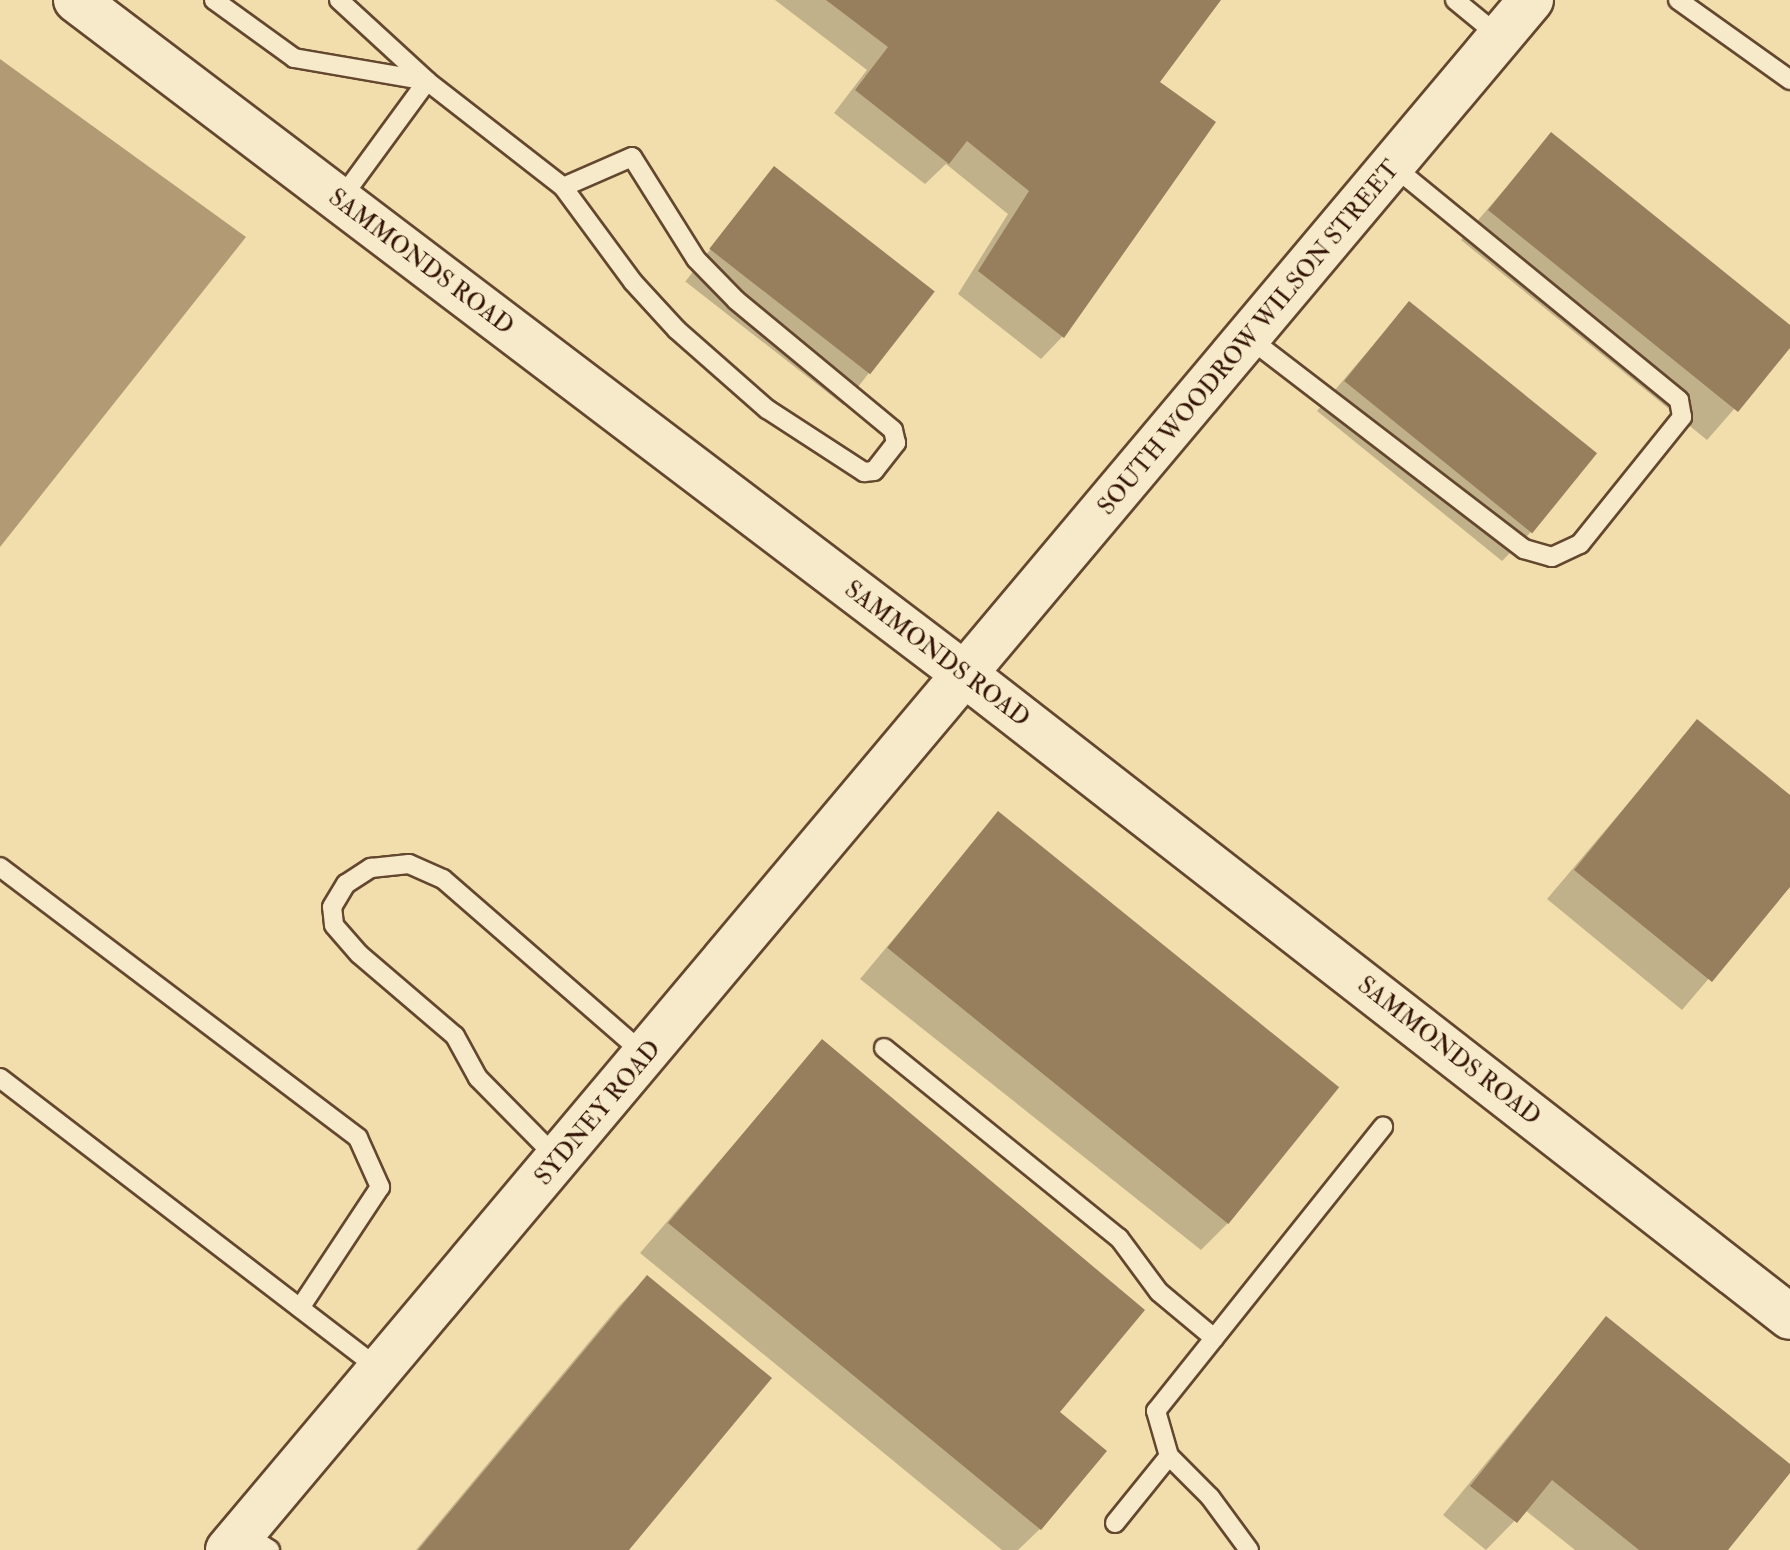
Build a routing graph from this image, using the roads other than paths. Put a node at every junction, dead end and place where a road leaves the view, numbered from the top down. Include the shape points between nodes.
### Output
1 (76, 0) edge
2 (214, 0) edge
3 (339, 0) edge
4 (1455, 0) edge
5 (1531, 0) edge
6 (1678, 0) edge
7 (1500, 37) junction
8 (1790, 80) edge
9 (427, 81) junction
10 (1393, 166) junction
11 (563, 187) junction
12 (340, 200) junction
13 (1249, 338) junction
14 (967, 676) junction
15 (0, 867) edge
16 (884, 1048) dead end
17 (646, 1056) junction
18 (0, 1078) edge
19 (1383, 1127) dead end
20 (558, 1160) junction
21 (300, 1308) junction
22 (1790, 1317) edge
23 (1214, 1338) junction
24 (381, 1370) junction
25 (1169, 1456) junction
26 (1115, 1523) dead end
27 (247, 1544) edge
28 (1249, 1550) edge

1 - 12 street, SAMMONDS ROAD
2 - 9 lane via 294,58
3 - 9 lane
4 - 7 lane
5 - 7 street, SOUTH WOODROW WILSON STREET
6 - 8 lane
7 - 10 street, SOUTH WOODROW WILSON STREET
9 - 11 lane
9 - 12 lane
10 - 13 street, SOUTH WOODROW WILSON STREET
10 - 13 lane via 1679,400 1682,417 1580,544 1552,557 1524,549
11 - 11 lane via 633,282 677,330 767,409 864,472 874,471 896,443 893,430 696,259 632,157
12 - 14 street, SAMMONDS ROAD
13 - 14 street, SOUTH WOODROW WILSON STREET
14 - 17 street, SYDNEY ROAD
14 - 22 street, SAMMONDS ROAD
15 - 21 lane via 358,1138 380,1187
16 - 23 lane via 1119,1238 1159,1292
17 - 20 street, SYDNEY ROAD
17 - 20 lane via 443,879 409,864 371,868 346,884 332,907 334,925 359,954 455,1036 478,1078
18 - 21 lane
19 - 23 lane
20 - 24 street, SYDNEY ROAD
21 - 24 lane
23 - 25 lane via 1156,1411
24 - 27 street, SYDNEY ROAD
25 - 26 lane
25 - 28 lane via 1210,1497

